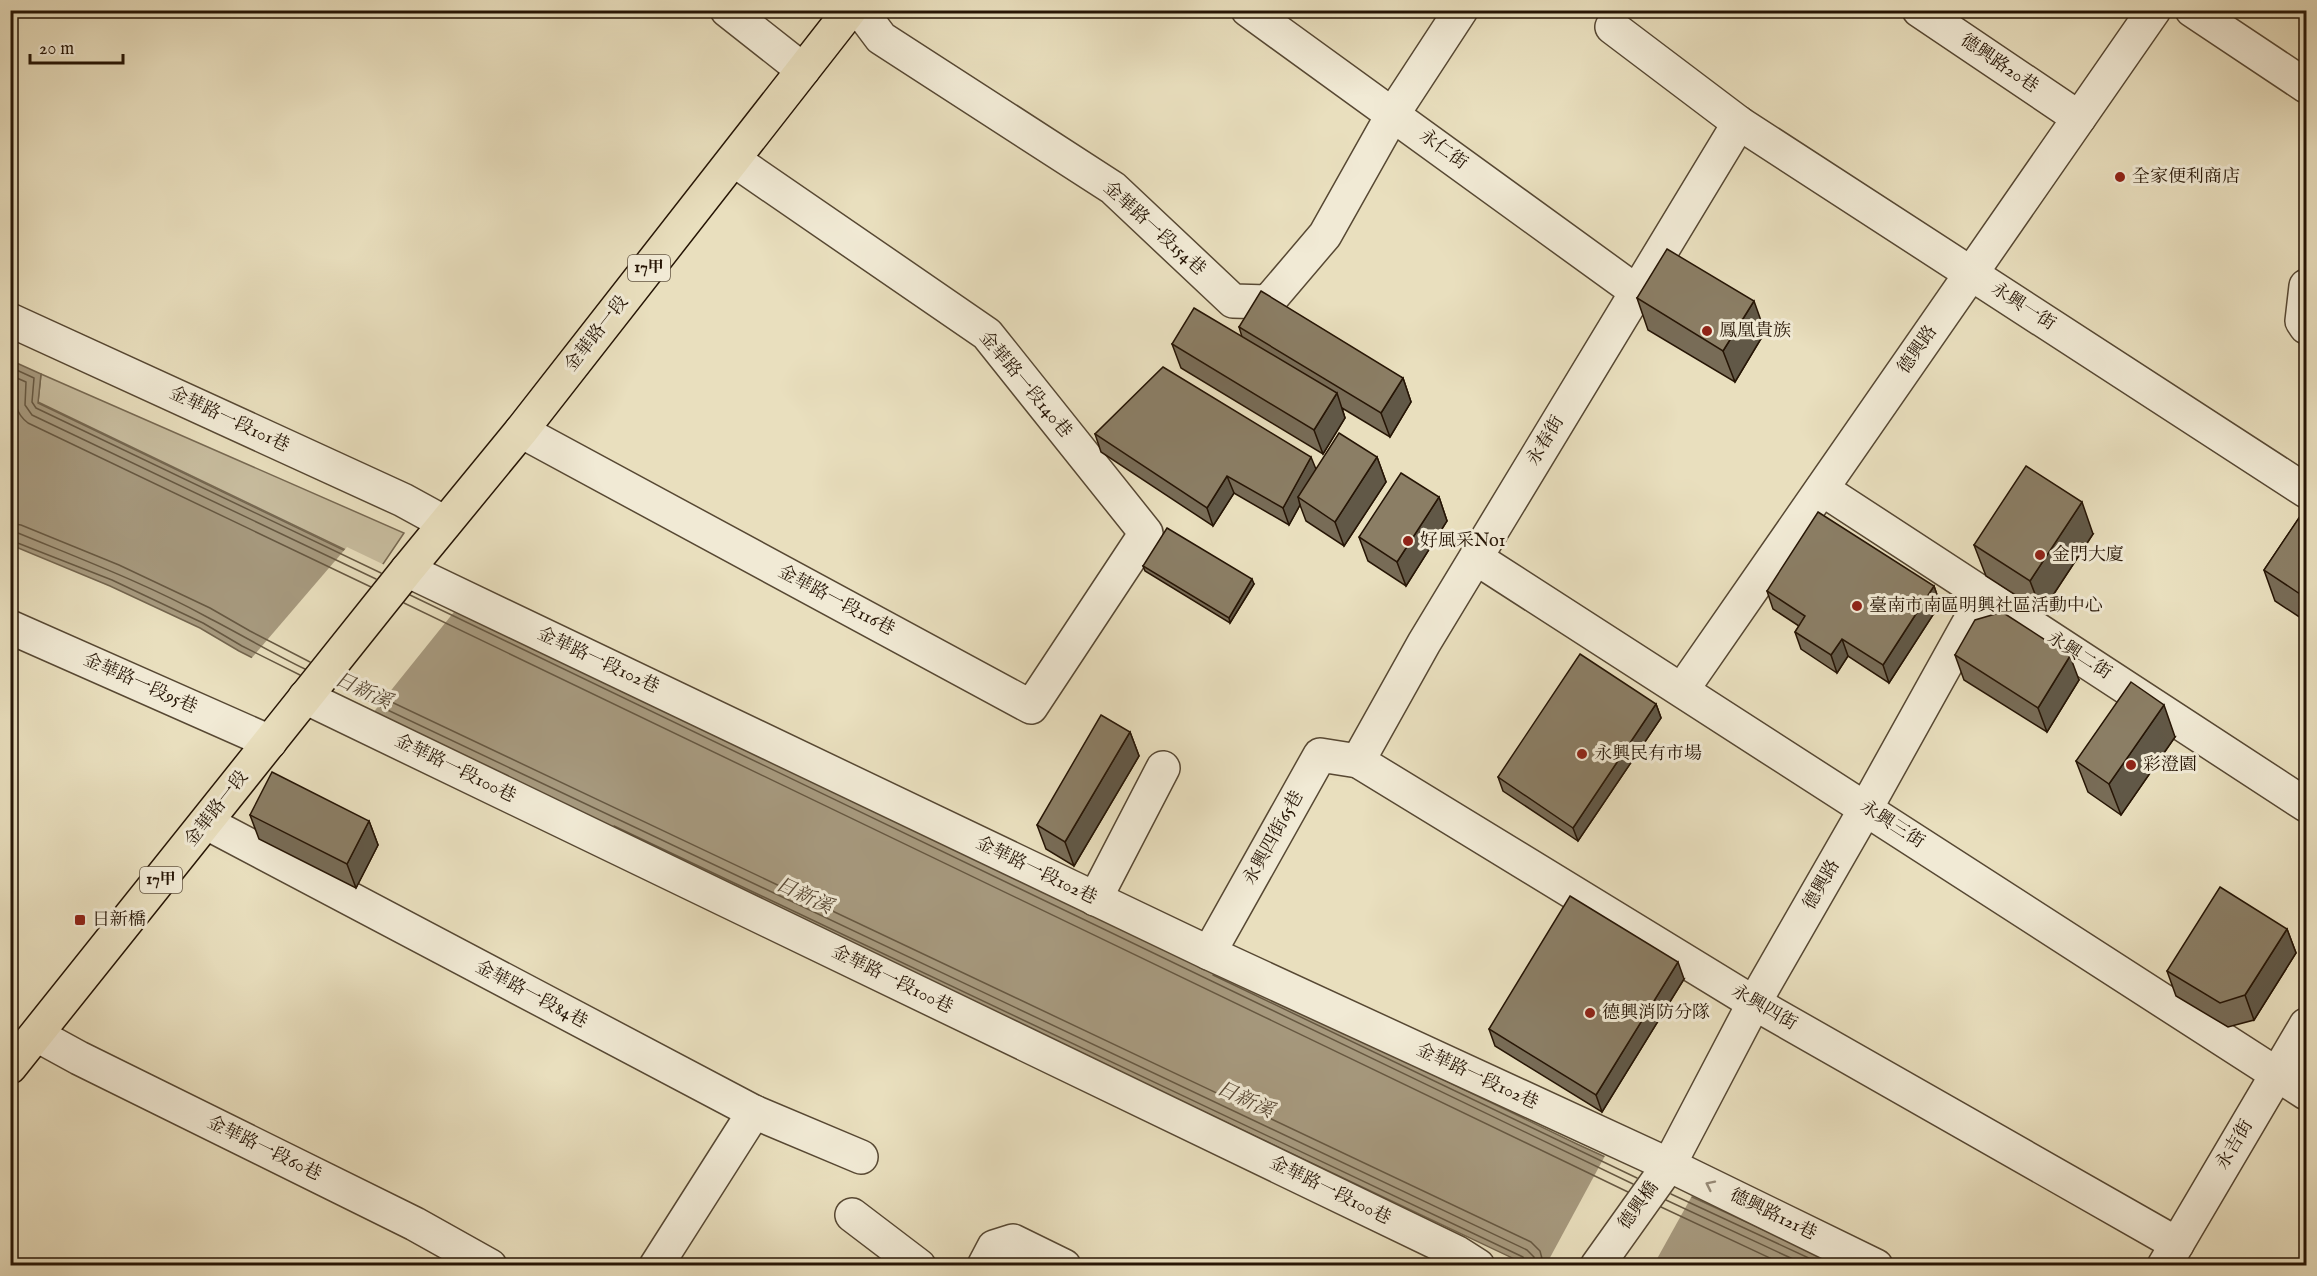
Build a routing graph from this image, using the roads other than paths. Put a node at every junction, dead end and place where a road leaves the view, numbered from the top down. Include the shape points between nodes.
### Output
1 (727, 10) edge
2 (850, 10) edge
3 (860, 10) edge
4 (1248, 10) edge
5 (1461, 10) edge
6 (1920, 10) edge
7 (2154, 10) edge
8 (2192, 10) edge
9 (1612, 27) dead end
10 (803, 70) junction
11 (2307, 86) edge
12 (1393, 114) junction
13 (2079, 118) junction
14 (1739, 123) junction
15 (734, 160) junction
16 (1971, 273) junction
17 (2307, 286) edge
18 (1637, 292) junction
19 (10, 320) edge
20 (2307, 327) edge
21 (521, 431) junction
22 (1822, 489) junction
23 (2307, 491) edge
24 (445, 523) junction
25 (1476, 558) junction
26 (407, 570) junction
27 (1106, 591) joint
28 (1984, 594) junction
29 (15, 636) edge
30 (1682, 690) junction
31 (308, 694) junction
32 (270, 742) junction
33 (1358, 761) junction
34 (1163, 768) dead end
35 (2307, 805) edge
36 (1866, 808) junction
37 (207, 823) junction
38 (1095, 899) junction
39 (1209, 953) junction
40 (1754, 1003) junction
41 (2307, 1025) edge
42 (37, 1035) junction
43 (10, 1067) edge
44 (2277, 1074) junction
45 (2307, 1093) edge
46 (754, 1112) junction
47 (861, 1156) dead end
48 (1665, 1170) junction
49 (852, 1215) dead end
50 (2171, 1255) edge
51 (490, 1266) edge
52 (656, 1266) edge
53 (919, 1266) edge
54 (984, 1266) edge
55 (1065, 1266) edge
56 (1478, 1266) edge
57 (1597, 1266) edge
58 (1876, 1266) edge

1 - 10 street
2 - 10 main road, 金華路一段 / 17甲
3 - 12 street, 金華路一段154巷 via 881,38 1113,188 1233,301 1268,302 1325,236
4 - 12 street, 永仁街
5 - 12 street
6 - 13 street, 德興路20巷
7 - 13 street, 德興路
8 - 11 street
9 - 14 street, 永興一街
10 - 15 main road, 金華路一段 / 17甲
12 - 18 street, 永仁街
13 - 16 street, 德興路
14 - 16 street, 永興一街
14 - 18 street, 永春街
15 - 21 main road, 金華路一段 / 17甲
15 - 27 street, 金華路一段140巷 via 987,334 1146,533
16 - 22 street, 德興路
16 - 23 street, 永興一街
17 - 20 street via 2302,321
18 - 25 street, 永春街
19 - 24 street, 金華路一段101巷 via 403,500
21 - 24 main road, 金華路一段 / 17甲
21 - 27 street, 金華路一段116巷 via 1030,706
22 - 28 street, 永興二街
22 - 30 street, 德興路
24 - 26 main road, 金華路一段 / 17甲
25 - 30 street, 永興三街
25 - 33 street, 永春街
26 - 31 main road, 17甲
26 - 38 street, 金華路一段102巷
28 - 35 street, 永興二街
28 - 36 street, 德興路
29 - 32 street, 金華路一段95巷
30 - 36 street, 永興三街
31 - 32 main road, 金華路一段 / 17甲
31 - 56 street, 金華路一段100巷
32 - 37 main road, 金華路一段 / 17甲
33 - 39 street, 永興四街65巷 via 1320,756
33 - 40 street, 永興四街
34 - 38 street
36 - 40 street, 德興路
36 - 44 street, 永興三街
37 - 42 main road, 金華路一段 / 17甲
37 - 46 street, 金華路一段84巷
38 - 39 street, 金華路一段102巷
39 - 48 street, 金華路一段102巷
40 - 48 street, 德興路
40 - 50 street, 永興四街
41 - 44 street, 永吉街
42 - 43 main road, 金華路一段 / 17甲
42 - 51 street, 金華路一段60巷 via 416,1224
44 - 45 street, 永興三街
44 - 50 street, 永吉街
46 - 47 street, 金華路一段84巷
46 - 52 street
48 - 57 street, 德興橋
58 -> 48 street, 德興路121巷
49 - 53 street
54 - 55 street via 994,1247 1013,1241

